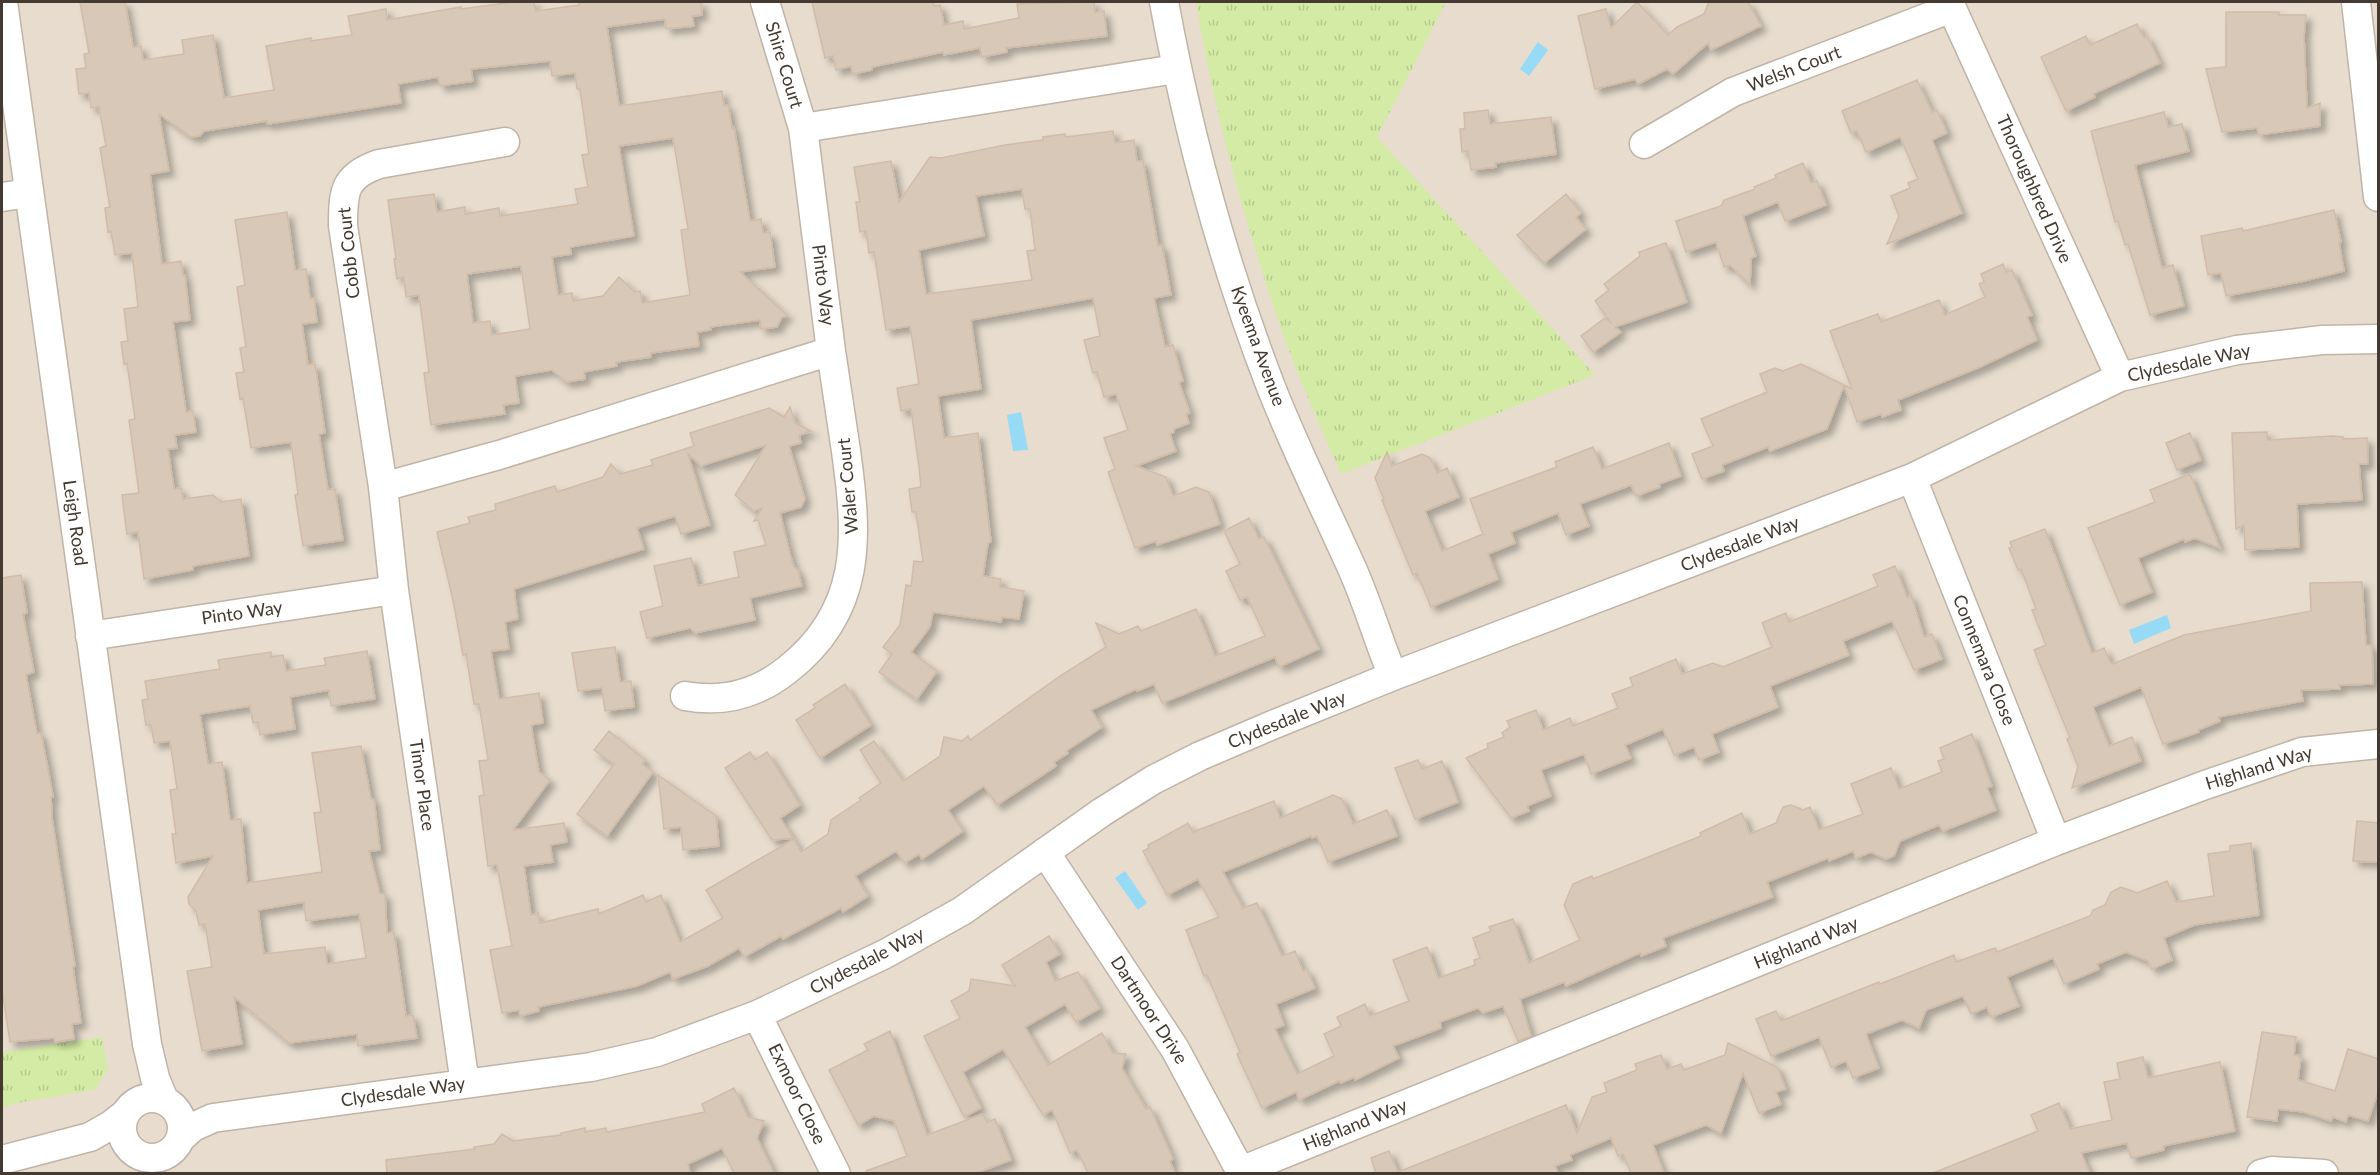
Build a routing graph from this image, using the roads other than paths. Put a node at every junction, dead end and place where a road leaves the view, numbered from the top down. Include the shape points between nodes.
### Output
1 (3, 2) edge
2 (765, 2) edge
3 (1164, 2) edge
4 (2356, 2) edge
5 (1950, 5) edge
6 (1176, 69) junction
7 (803, 128) junction
8 (505, 142) dead end
9 (1644, 144) dead end
10 (15, 195) edge
11 (2379, 197) edge
12 (2379, 339) edge
13 (831, 351) junction
14 (2120, 377) junction
15 (1912, 478) junction
16 (383, 487) junction
17 (394, 590) junction
18 (90, 636) junction
19 (1393, 676) junction
20 (685, 696) dead end
21 (2379, 744) edge
22 (2056, 841) junction
23 (1045, 852) junction
24 (758, 1015) junction
25 (147, 1044) junction
26 (465, 1084) junction
27 (168, 1102) junction
28 (128, 1110) junction
29 (213, 1118) junction
30 (90, 1137) junction
31 (177, 1152) edge
32 (144, 1158) edge
33 (2, 1160) edge
34 (1242, 1172) edge
35 (837, 1173) edge
36 (2261, 1173) edge
37 (2324, 1173) edge

1 - 10 street, Leigh Road
2 - 7 street, Shire Court
3 - 6 street, Kyeema Avenue
4 - 11 street
5 - 9 street, Welsh Court via 1733,92
5 - 14 street, Thoroughbred Drive
6 - 7 street
6 - 19 street, Kyeema Avenue via 1215,217 1267,376 1314,489 1352,567
7 - 13 street, Pinto Way
8 - 16 street, Cobb Court via 379,164 363,170 349,182 343,201 343,225
10 - 18 street, Leigh Road
12 - 14 street, Clydesdale Way via 2322,340 2237,350
13 - 16 street, Pinto Way via 499,455
13 - 20 street, Waler Court via 854,534 849,578 838,608 811,650 778,677 751,692 729,698
14 - 15 street, Clydesdale Way
15 - 19 street, Clydesdale Way
15 - 22 street, Connemara Close
16 - 17 street, Timor Place
17 - 18 street, Pinto Way
17 - 26 street, Timor Place
18 - 25 street, Leigh Road
19 - 23 street, Clydesdale Way via 1200,756 1152,780
21 - 22 street, Highland Way via 2292,755
22 - 34 street, Highland Way
23 - 24 street, Clydesdale Way via 962,911 885,954
23 - 34 street, Dartmoor Drive via 1175,1049
24 - 26 street, Clydesdale Way via 624,1060
24 - 35 street, Exmoor Close
25 - 27 street, Leigh Road via 155,1078
25 - 28 street, Leigh Road via 140,1082
26 - 29 street, Clydesdale Way
27 - 28 street, Clydesdale Way via 147,1098
27 - 29 street, Clydesdale Way via 189,1114
27 - 31 street via 182,1120
28 - 30 street, Clydesdale Way
28 - 32 street via 122,1129
29 - 31 street, Clydesdale Way via 193,1127
30 - 32 street via 110,1138
30 - 33 street
31 - 32 street, Clydesdale Way
36 - 37 street

